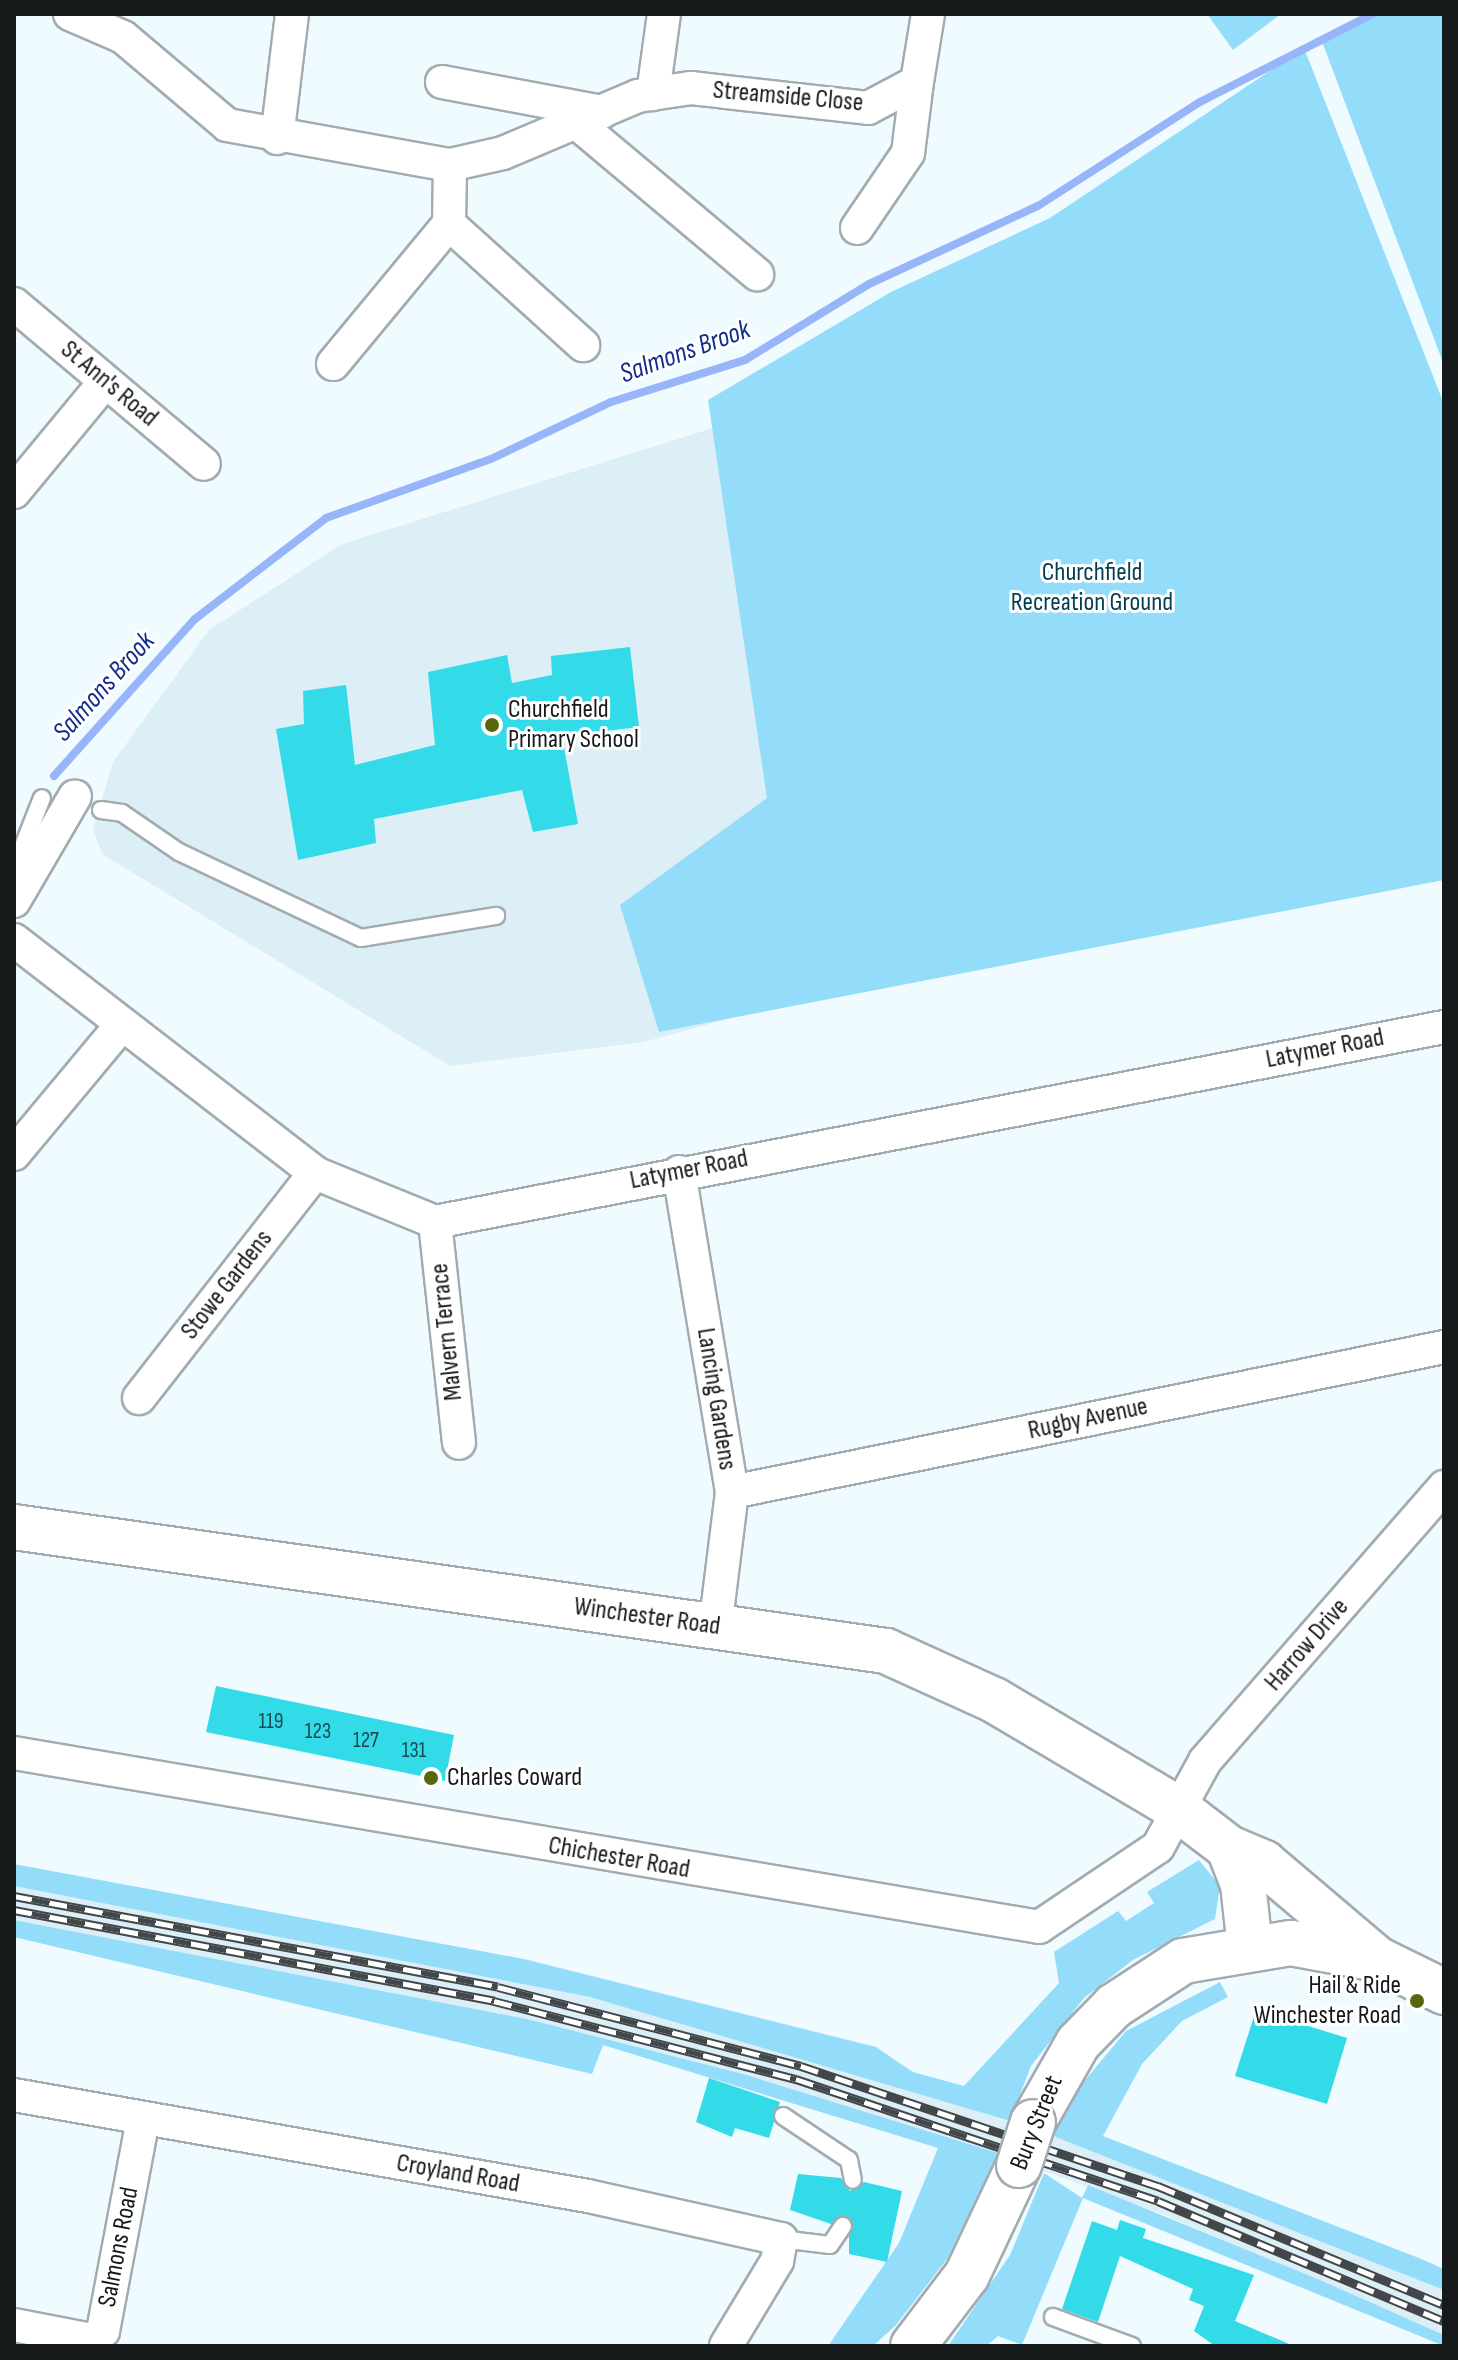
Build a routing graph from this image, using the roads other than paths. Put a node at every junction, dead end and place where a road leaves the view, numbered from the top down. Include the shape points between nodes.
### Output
1 (70, 14) edge
2 (292, 14) edge
3 (664, 14) edge
4 (928, 14) edge
5 (124, 25) edge
6 (442, 82) dead end
7 (917, 82) junction
8 (653, 94) junction
9 (590, 118) junction
10 (277, 138) junction
11 (450, 165) junction
12 (449, 224) junction
13 (857, 228) dead end
14 (757, 274) dead end
15 (14, 304) edge
16 (583, 345) dead end
17 (333, 364) dead end
18 (105, 382) junction
19 (204, 464) dead end
20 (14, 492) edge
21 (42, 798) dead end
22 (83, 805) joint
23 (14, 869) edge
24 (14, 901) edge
25 (496, 916) dead end
26 (14, 940) edge
27 (120, 1027) junction
28 (1444, 1027) edge
29 (14, 1154) edge
30 (679, 1172) junction
31 (315, 1173) junction
32 (435, 1222) junction
33 (1444, 1347) edge
34 (139, 1398) dead end
35 (459, 1443) dead end
36 (1444, 1487) edge
37 (732, 1492) junction
38 (14, 1527) edge
39 (715, 1628) junction
40 (14, 1753) edge
41 (1178, 1809) junction
42 (1229, 1848) junction
43 (1305, 1896) junction
44 (1271, 1945) junction
45 (1377, 1959) junction
46 (1444, 1992) edge
47 (14, 2095) edge
48 (783, 2116) dead end
49 (143, 2119) junction
50 (853, 2180) dead end
51 (843, 2226) dead end
52 (781, 2239) junction
53 (1053, 2317) dead end
54 (14, 2325) edge
55 (726, 2346) edge
56 (913, 2346) edge
57 (1132, 2346) edge

1 - 5 street, Streamside Close
2 - 10 street
3 - 8 street
4 - 7 street
5 - 10 street, Streamside Close via 227,125
6 - 9 street
7 - 8 street, Streamside Close via 868,108 691,88
7 - 13 street via 908,153
8 - 9 street, Streamside Close
9 - 11 street, Streamside Close
9 - 14 street
10 - 11 street, Streamside Close
11 - 12 street
12 - 16 street
12 - 17 street
15 - 18 street, St Ann's Road
18 - 19 street, St Ann's Road
18 - 20 street
21 - 23 lane
22 - 24 street
22 - 25 lane via 122,813 179,852 361,938
26 - 27 street
27 - 29 street
27 - 31 street
28 - 30 street, Latymer Road
30 - 32 street, Latymer Road
30 - 37 street, Lancing Gardens
31 - 32 street
31 - 34 street, Stowe Gardens
32 - 35 street, Malvern Terrace
33 - 37 street, Rugby Avenue
36 - 41 street, Harrow Drive via 1205,1761
37 - 39 street, Lancing Gardens
38 - 39 street, Winchester Road
39 - 41 street, Winchester Road via 847,1643 929,1665
40 - 41 street, Chichester Road via 1015,1928 1058,1918 1146,1858 1166,1837
41 - 42 street, Winchester Road
42 - 43 street, Winchester Road via 1264,1863
42 - 44 street
43 - 44 street
43 - 45 street, Winchester Road
44 - 45 street, Bury Street
44 - 56 street, Bury Street, bridge via 1183,1961 1114,2006 1063,2060 967,2275
45 - 46 street, Bury Street
47 - 49 street, Croyland Road
48 - 50 lane via 849,2160
49 - 52 street, Croyland Road via 588,2196
49 - 54 street, Salmons Road via 103,2331 92,2340
51 - 52 lane via 830,2245
52 - 55 street via 777,2261
53 - 57 lane

